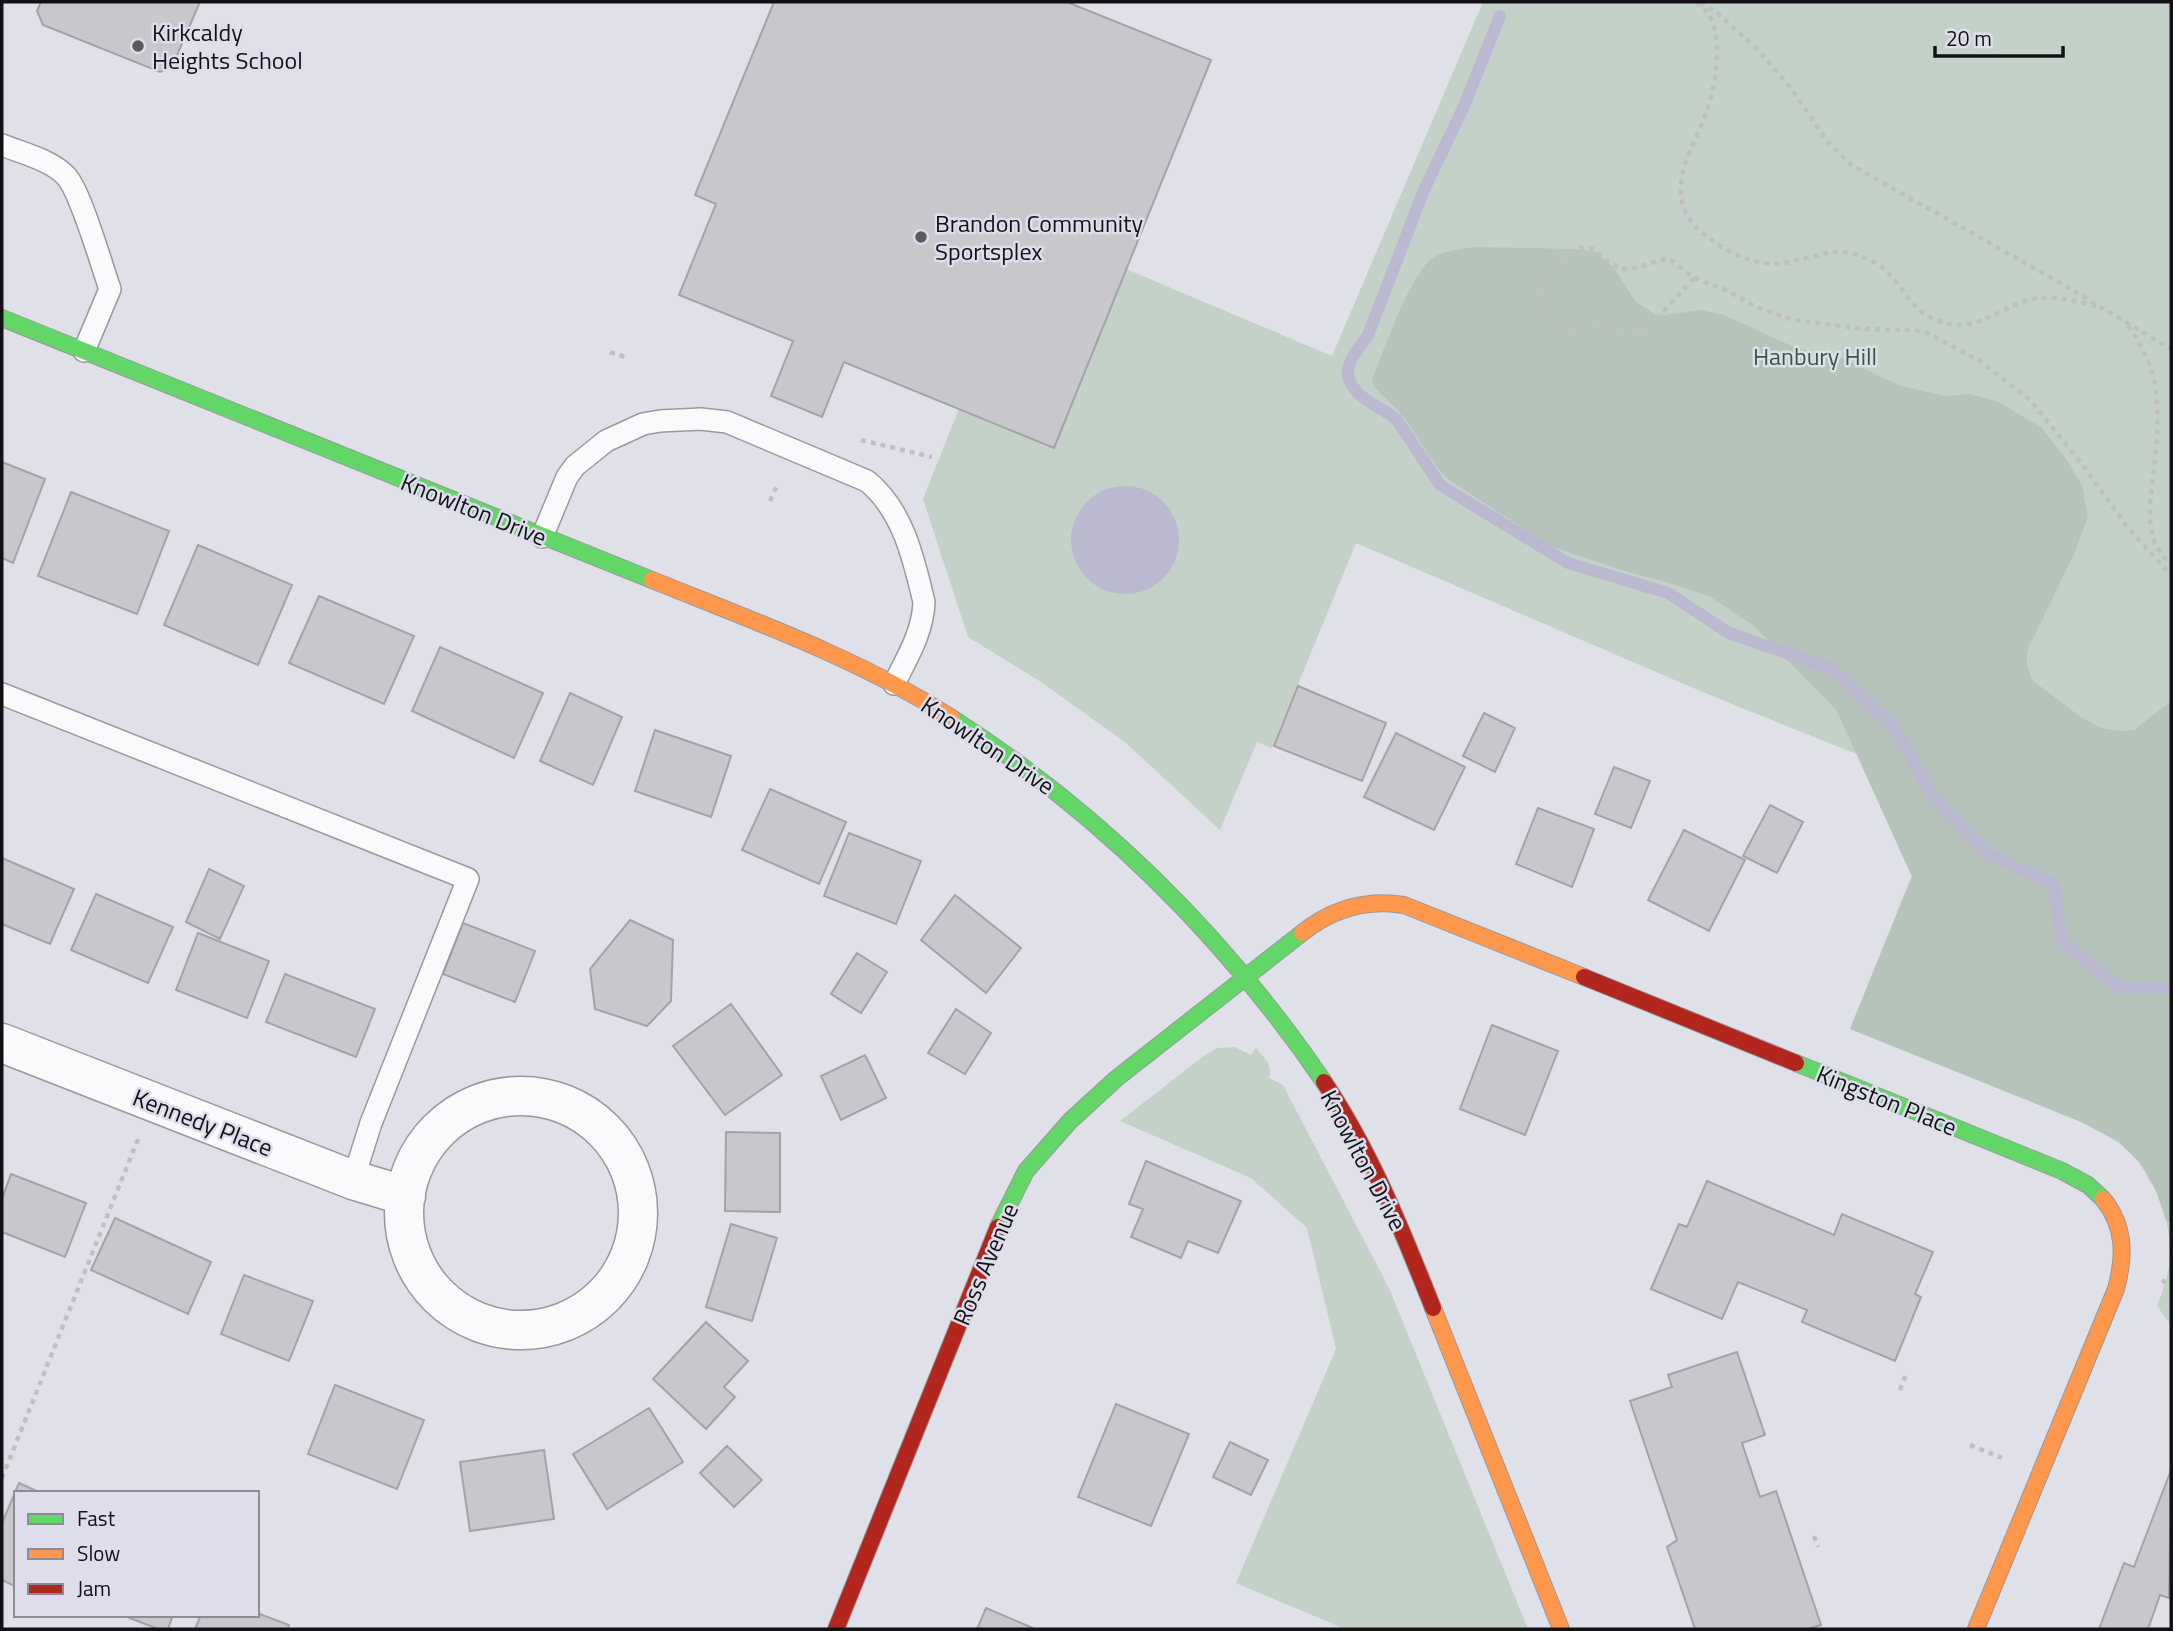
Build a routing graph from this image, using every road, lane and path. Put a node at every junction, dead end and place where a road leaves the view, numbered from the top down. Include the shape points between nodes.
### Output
1 (1698, 2) edge
2 (2, 145) edge
3 (1695, 278) junction
4 (2097, 306) junction
5 (2, 318) edge
6 (2125, 323) junction
7 (2171, 349) edge
8 (84, 351) junction
9 (610, 352) dead end
10 (625, 357) dead end
11 (855, 439) dead end
12 (932, 457) dead end
13 (778, 483) dead end
14 (770, 501) dead end
15 (542, 537) junction
16 (2171, 565) edge
17 (2171, 575) edge
18 (894, 684) junction
19 (2, 694) edge
20 (1245, 976) junction
21 (2, 1043) edge
22 (153, 1103) junction
23 (353, 1180) junction
24 (406, 1196) junction
25 (1906, 1374) dead end
26 (1900, 1390) dead end
27 (1970, 1445) dead end
28 (1985, 1451) dead end
29 (2, 1478) edge
30 (1814, 1536) dead end
31 (1818, 1547) dead end
32 (836, 1629) edge
33 (1561, 1629) edge
34 (1976, 1629) edge

1 - 4 path via 1758,50 1851,165
1 - 4 path via 1715,30 1718,54 1704,118 1685,165 1681,197 1686,215 1715,244 1758,263 1847,251 1871,260 1891,276 1920,312 1951,324 1969,325 2031,299 2069,299
2 - 8 lane via 49,164 66,175 75,190 110,289
3 - 3 path via 1650,326 1635,331 1595,327 1568,331 1555,323 1540,296 1543,279 1577,248 1594,249 1612,265 1628,270 1665,259
3 - 17 path via 1780,317 1837,327 1913,330 1980,361 2030,400 2128,528
4 - 6 path
5 - 8 street, Knowlton Drive
6 - 7 path
6 - 16 path via 2149,363 2156,389 2150,512 2153,538
8 - 15 street, Knowlton Drive
9 - 10 path
11 - 12 path
13 - 14 path
15 - 18 street, Knowlton Drive via 784,633
15 - 18 lane via 575,466 606,441 643,424 718,420 790,447 867,481 877,489 906,539 925,602 917,638
18 - 20 street, Knowlton Drive via 1005,753 1104,830 1185,907
19 - 23 lane via 468,879 371,1123
20 - 32 street, Ross Avenue via 1117,1078 1070,1121 1026,1171 996,1231
20 - 33 street, Knowlton Drive via 1333,1096 1394,1209
20 - 34 street, Kingston Place via 1318,920 1341,908 1369,902 1404,905 2042,1162 2093,1188 2120,1225 2122,1272
21 - 22 street, Kennedy Place
22 - 23 street, Kennedy Place
22 - 29 path
23 - 24 street, Kennedy Place
24 - 24 street via 408,1247 426,1283 455,1311 491,1328 531,1331 570,1321 604,1298 627,1265 638,1229 636,1192 624,1156 601,1127 570,1105 534,1096 496,1098 461,1112 432,1136 412,1167
25 - 26 path
27 - 28 path
30 - 31 path

